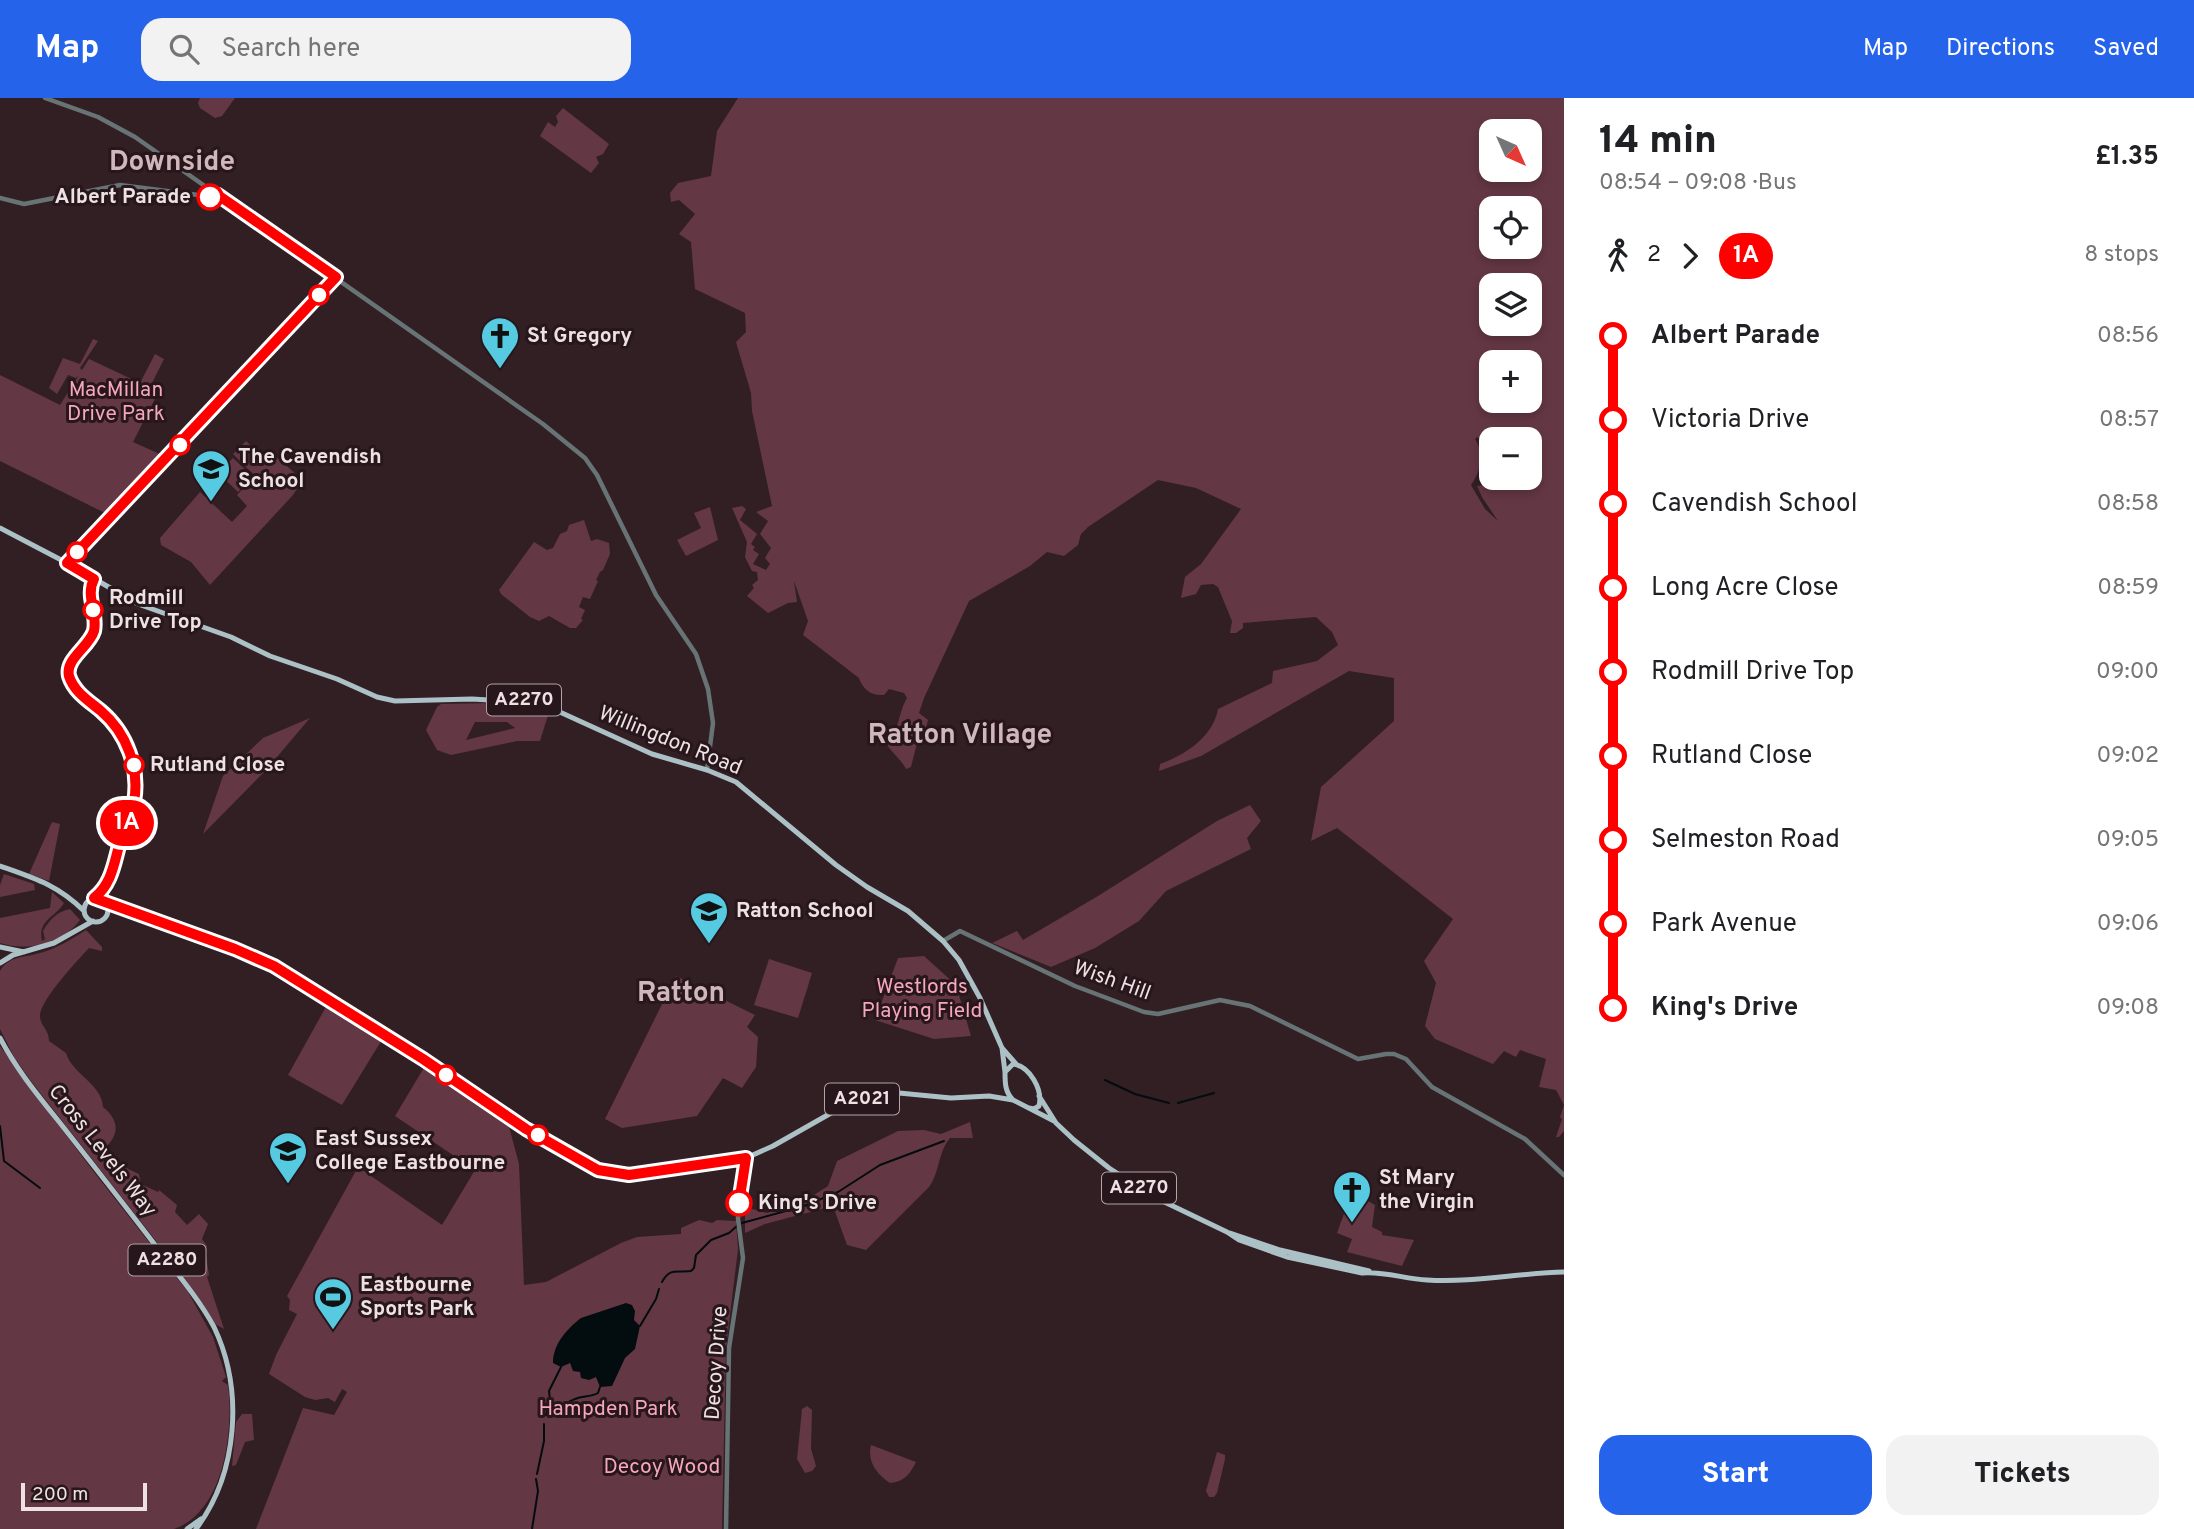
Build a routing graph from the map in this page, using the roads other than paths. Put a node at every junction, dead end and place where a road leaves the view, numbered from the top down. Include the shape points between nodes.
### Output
1 (45, 98) edge
2 (218, 195) junction
3 (0, 198) edge
4 (0, 528) edge
5 (94, 579) junction
6 (707, 770) junction
7 (0, 866) edge
8 (110, 880) junction
9 (69, 896) junction
10 (93, 899) junction
11 (104, 902) junction
12 (126, 911) junction
13 (85, 912) junction
14 (106, 917) junction
15 (93, 921) junction
16 (80, 928) junction
17 (943, 941) junction
18 (0, 947) edge
19 (26, 952) junction
20 (0, 953) edge
21 (0, 963) edge
22 (0, 1038) edge
23 (1002, 1048) junction
24 (1016, 1064) junction
25 (1005, 1072) junction
26 (1005, 1081) junction
27 (989, 1096) junction
28 (1040, 1096) junction
29 (1013, 1100) junction
30 (1029, 1108) junction
31 (1056, 1123) junction
32 (746, 1158) junction
33 (1564, 1175) edge
34 (1227, 1232) junction
35 (1372, 1272) junction
36 (1564, 1272) edge
37 (204, 1516) junction
38 (187, 1529) edge
39 (196, 1529) edge
40 (726, 1529) edge

1 - 2 street via 99,117 135,137
2 - 3 street via 120,185 24,204
2 - 6 street via 481,378 585,458 656,595 696,654 713,723
4 - 5 main road, Willingdon Road / A2270
5 - 6 main road, Willingdon Road / A2270 via 138,604 377,697 540,703 652,754
5 - 8 street via 90,588 93,633 68,669 74,686 120,732 134,768 135,800
6 - 17 main road, Willingdon Road / A2270 via 743,786 836,865 908,911
7 - 9 main road via 48,883
8 - 10 street
8 - 11 street
9 - 10 main road
9 - 13 main road
10 - 11 main road
10 - 13 main road
11 - 12 main road, A2021
11 - 14 main road
12 - 14 main road
12 - 32 main road, A2021 via 274,966 526,1129 598,1170 629,1175
13 - 15 main road
13 - 16 main road
14 - 15 main road
15 - 16 main road
16 - 19 main road
17 - 23 main road, Willingdon Road / A2270 via 974,988
17 - 33 street, Wish Hill via 960,931 1075,986 1144,1012 1158,1014 1220,999 1250,1006 1358,1059 1394,1054 1416,1067 1441,1094 1525,1139
18 - 19 main road
19 - 21 main road
20 - 21 main road
22 - 37 main road, Cross Levels Way / A2280 via 32,1087 195,1297 218,1338 230,1383 231,1438 227,1465
23 - 24 main road, Willingdon Road / A2270
23 - 25 main road, Willingdon Road / A2270
24 - 25 main road
24 - 28 main road, Willingdon Road via 1029,1073
25 - 26 main road, Willingdon Road
26 - 27 main road
26 - 29 main road
27 - 29 main road, A2021
27 - 32 main road, A2021 via 874,1094
28 - 30 main road via 1039,1106
28 - 31 main road, A2270
29 - 30 main road
30 - 31 main road, A2270
31 - 34 main road, A2270 via 1118,1175 1154,1198
32 - 40 street, Decoy Drive via 738,1219 743,1258 729,1348
34 - 35 main road, A2270
34 - 35 main road, A2270 via 1261,1248 1329,1267
35 - 36 main road, A2270 via 1427,1280
37 - 38 main road, Cross Levels Way / A2280
37 - 39 main road, Cross Levels Way / A2280

